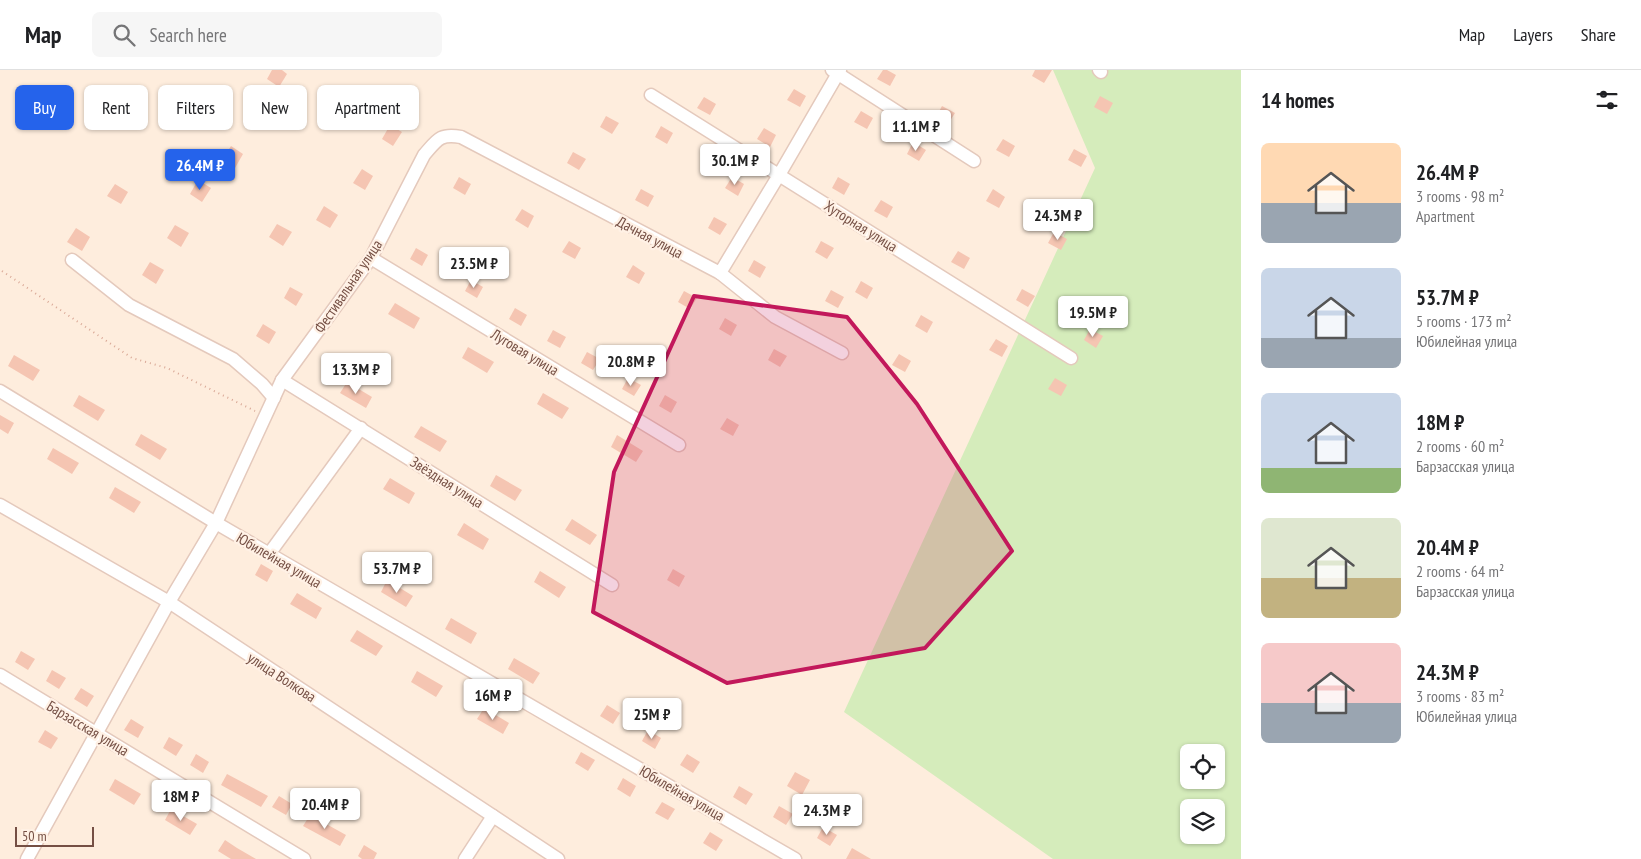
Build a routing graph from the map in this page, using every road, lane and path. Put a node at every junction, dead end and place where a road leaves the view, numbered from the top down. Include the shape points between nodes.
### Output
1 (837, 71) edge
2 (651, 95) dead end
3 (449, 135) joint
4 (974, 161) dead end
5 (780, 175) junction
6 (371, 258) junction
7 (72, 260) dead end
8 (2, 270) dead end
9 (720, 273) junction
10 (842, 353) dead end
11 (1071, 358) dead end
12 (282, 380) junction
13 (0, 391) edge
14 (274, 398) junction
15 (266, 417) junction
16 (361, 428) junction
17 (679, 445) dead end
18 (0, 505) edge
19 (216, 523) junction
20 (269, 554) junction
21 (612, 585) dead end
22 (169, 602) junction
23 (0, 674) edge
24 (96, 733) junction
25 (493, 816) junction
26 (27, 859) edge
27 (304, 859) edge
28 (465, 859) edge
29 (558, 859) edge
30 (795, 859) edge

1 - 4 street
1 - 5 street
2 - 5 street, Хуторная улица
3 - 6 street, Фестивальная улица via 436,141 424,156
3 - 9 street, Дачная улица via 461,137
5 - 9 street
5 - 11 street, Хуторная улица
6 - 12 street, Фестивальная улица
6 - 17 street, Луговая улица
7 - 14 street via 129,305 234,359
8 - 15 path via 132,358 167,368
9 - 10 street, Дачная улица via 775,317
12 - 14 street, Фестивальная улица
12 - 16 street, Звёздная улица
13 - 19 street, Юбилейная улица
14 - 15 street, Фестивальная улица
15 - 19 street, Фестивальная улица
16 - 20 street
16 - 21 street, Звёздная улица
18 - 22 street, улица Волкова
19 - 20 street, Юбилейная улица
19 - 22 street, Фестивальная улица
20 - 30 street, Юбилейная улица
22 - 24 street, Фестивальная улица
22 - 25 street, улица Волкова
23 - 24 street, Барзасская улица
24 - 26 street, Фестивальная улица
24 - 27 street, Барзасская улица
25 - 28 street
25 - 29 street, улица Волкова

